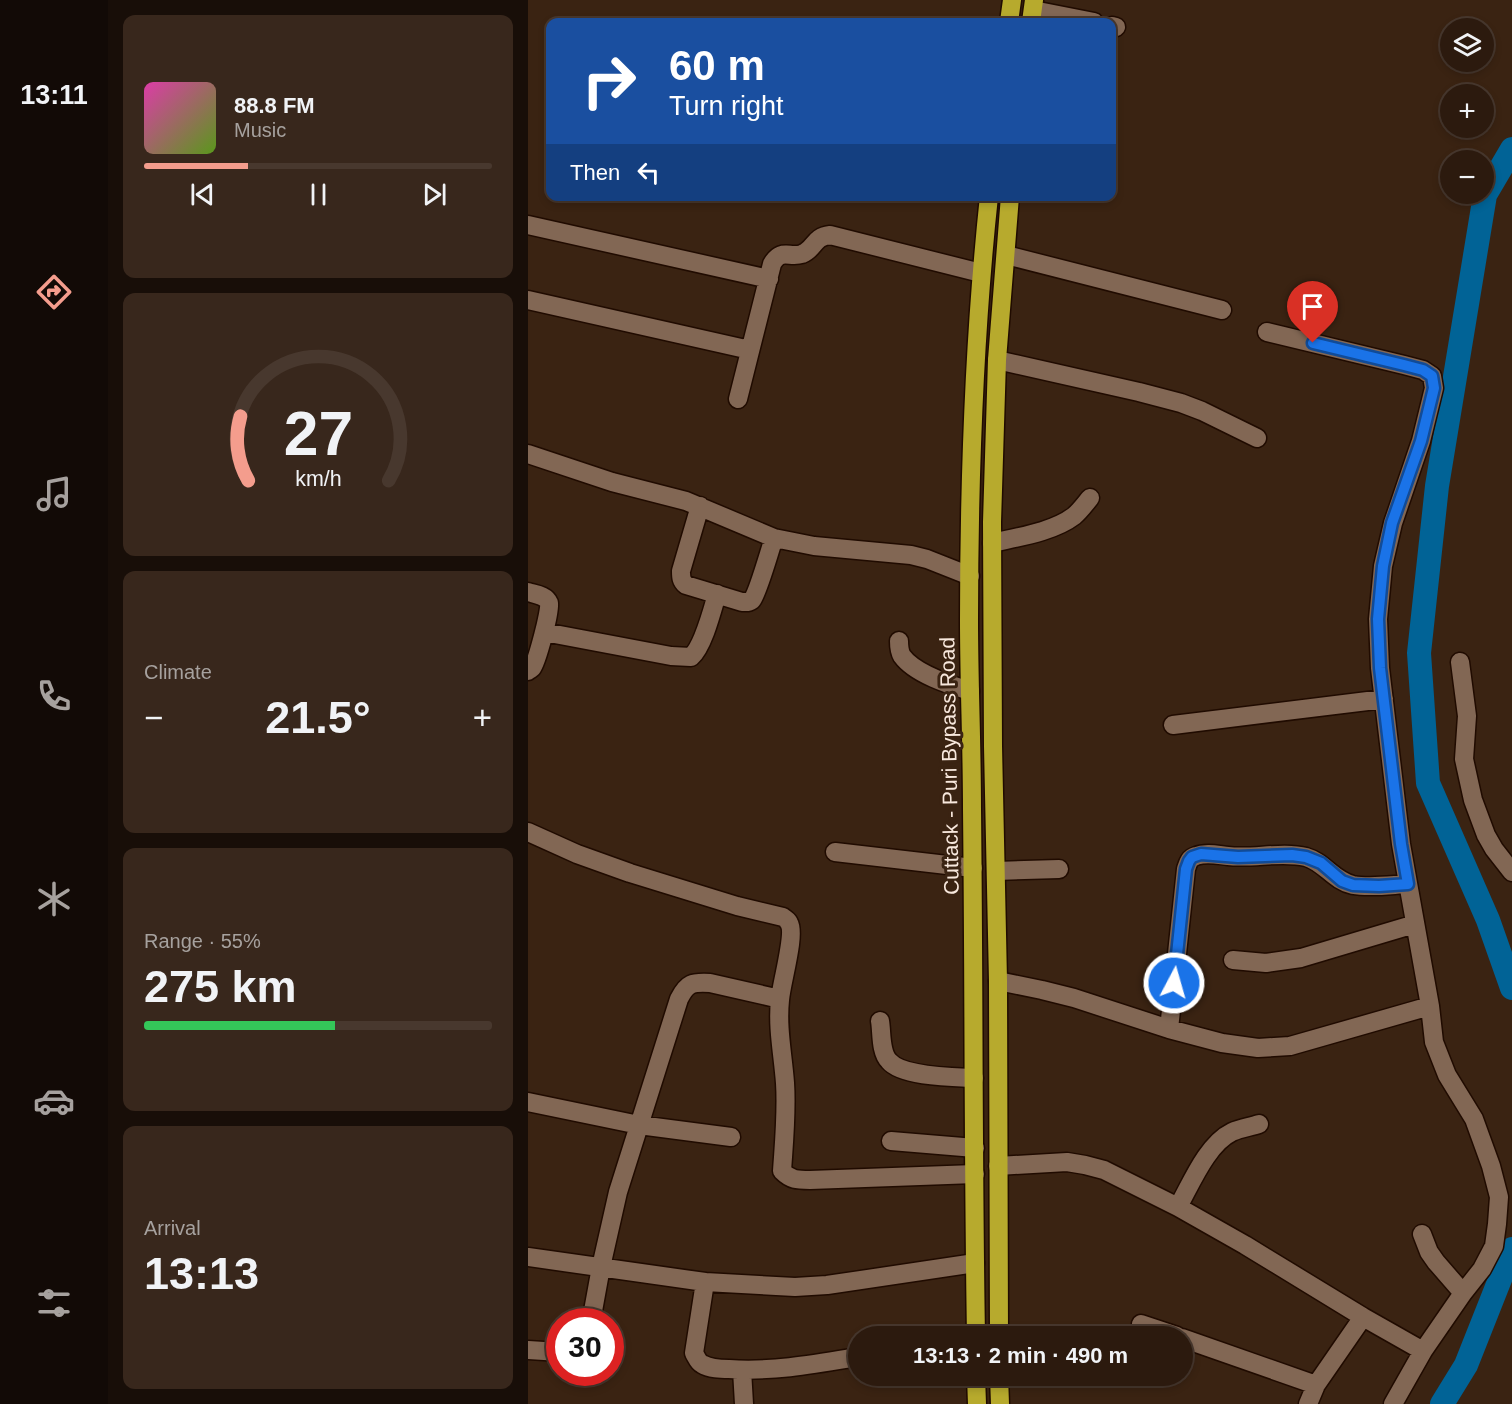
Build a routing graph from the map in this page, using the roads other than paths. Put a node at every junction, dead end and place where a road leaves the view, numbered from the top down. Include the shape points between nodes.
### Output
1 (1012, 0) edge
2 (1033, 11) edge
3 (1010, 18) edge
4 (1072, 18) edge
5 (988, 201) edge
6 (1010, 201) edge
7 (528, 225) edge
8 (1006, 255) junction
9 (981, 273) junction
10 (769, 279) junction
11 (528, 300) edge
12 (1222, 310) dead end
13 (1267, 332) dead end
14 (750, 351) junction
15 (997, 360) junction
16 (738, 399) dead end
17 (1257, 438) dead end
18 (528, 454) edge
19 (1090, 498) dead end
20 (700, 506) junction
21 (774, 538) junction
22 (992, 543) junction
23 (970, 576) junction
24 (528, 592) edge
25 (717, 594) junction
26 (544, 632) junction
27 (899, 642) dead end
28 (1460, 662) dead end
29 (528, 671) edge
30 (970, 691) junction
31 (1384, 699) junction
32 (1173, 725) dead end
33 (529, 839) edge
34 (835, 852) dead end
35 (973, 868) junction
36 (1059, 869) dead end
37 (996, 871) junction
38 (1512, 872) edge
39 (1408, 884) junction
40 (1415, 924) junction
41 (1233, 960) dead end
42 (998, 981) junction
43 (780, 999) junction
44 (1430, 1006) junction
45 (880, 1021) dead end
46 (1169, 1029) junction
47 (974, 1078) junction
48 (528, 1102) edge
49 (1259, 1124) dead end
50 (639, 1125) junction
51 (731, 1137) dead end
52 (891, 1141) dead end
53 (975, 1148) junction
54 (998, 1166) junction
55 (975, 1174) junction
56 (1178, 1208) junction
57 (1422, 1234) dead end
58 (528, 1257) edge
59 (975, 1263) junction
60 (601, 1267) junction
61 (705, 1282) junction
62 (1463, 1293) junction
63 (594, 1308) edge
64 (1363, 1317) junction
65 (1141, 1324) dead end
66 (976, 1326) edge
67 (999, 1326) edge
68 (1147, 1326) edge
69 (1193, 1342) edge
70 (528, 1350) edge
71 (546, 1351) edge
72 (1423, 1351) junction
73 (848, 1359) edge
74 (742, 1370) junction
75 (1316, 1385) junction
76 (976, 1386) edge
77 (999, 1386) edge
78 (744, 1404) edge
79 (977, 1404) edge
80 (1000, 1404) edge
81 (1308, 1404) edge
82 (1393, 1404) edge

1 - 3 highway
2 - 4 street
5 - 9 highway, Cuttack - Puri Bypass Road
6 - 8 highway
7 - 10 street
8 - 12 street
8 - 15 highway
9 - 10 street via 830,235 818,239 800,255 782,254 776,258
9 - 23 highway, Cuttack - Puri Bypass Road via 973,401
10 - 14 street
11 - 14 street
13 - 31 street via 1423,370 1432,376 1434,388 1421,441 1392,523 1383,566 1378,619
14 - 16 street
15 - 17 street via 1181,403
15 - 22 highway
18 - 20 street
19 - 22 street via 1075,516 1060,524
20 - 21 street
20 - 25 street via 681,577 686,585
21 - 23 street via 814,546 911,555
21 - 25 street via 751,600 742,602
22 - 37 highway
23 - 30 highway, Cuttack - Puri Bypass Road
24 - 26 street via 549,603
25 - 26 street via 701,643 691,657
26 - 29 street
27 - 30 street via 902,656 923,673
28 - 38 street via 1467,716 1464,759 1473,800 1486,835
30 - 35 highway, Cuttack - Puri Bypass Road
31 - 32 street
31 - 39 street
33 - 43 street via 783,917 789,921 791,938
34 - 35 street
35 - 47 highway, Cuttack - Puri Bypass Road
36 - 37 street
37 - 42 highway
39 - 40 street
39 - 46 street via 1353,885 1321,863 1292,855 1192,857 1186,869
40 - 41 street via 1301,958 1266,963
40 - 44 street
42 - 46 street via 1074,998
42 - 54 highway
43 - 50 street via 710,983 690,984 679,999
43 - 55 street via 785,1085 782,1171 788,1177 804,1180
44 - 46 street via 1290,1046 1258,1048 1222,1043
44 - 62 street via 1434,1042 1447,1075 1474,1119 1498,1197 1494,1246
45 - 47 street via 884,1052 898,1068
47 - 53 highway, Cuttack - Puri Bypass Road
48 - 50 street
49 - 56 street via 1232,1132 1219,1142
50 - 51 street
50 - 60 street
52 - 53 street
53 - 55 highway, Cuttack - Puri Bypass Road
54 - 56 street via 1067,1162 1085,1165 1104,1170
54 - 67 highway
55 - 59 highway, Cuttack - Puri Bypass Road
56 - 64 street
57 - 62 street via 1433,1257
58 - 60 street
59 - 61 street via 806,1286
59 - 66 highway, Cuttack - Puri Bypass Road
60 - 61 street
60 - 63 street
61 - 74 street via 694,1353 705,1366
62 - 72 street
64 - 72 street
64 - 75 street
65 - 68 street
69 - 75 street
70 - 71 street
72 - 82 street
73 - 74 street
74 - 78 street
75 - 81 street
76 - 79 highway
77 - 80 highway

